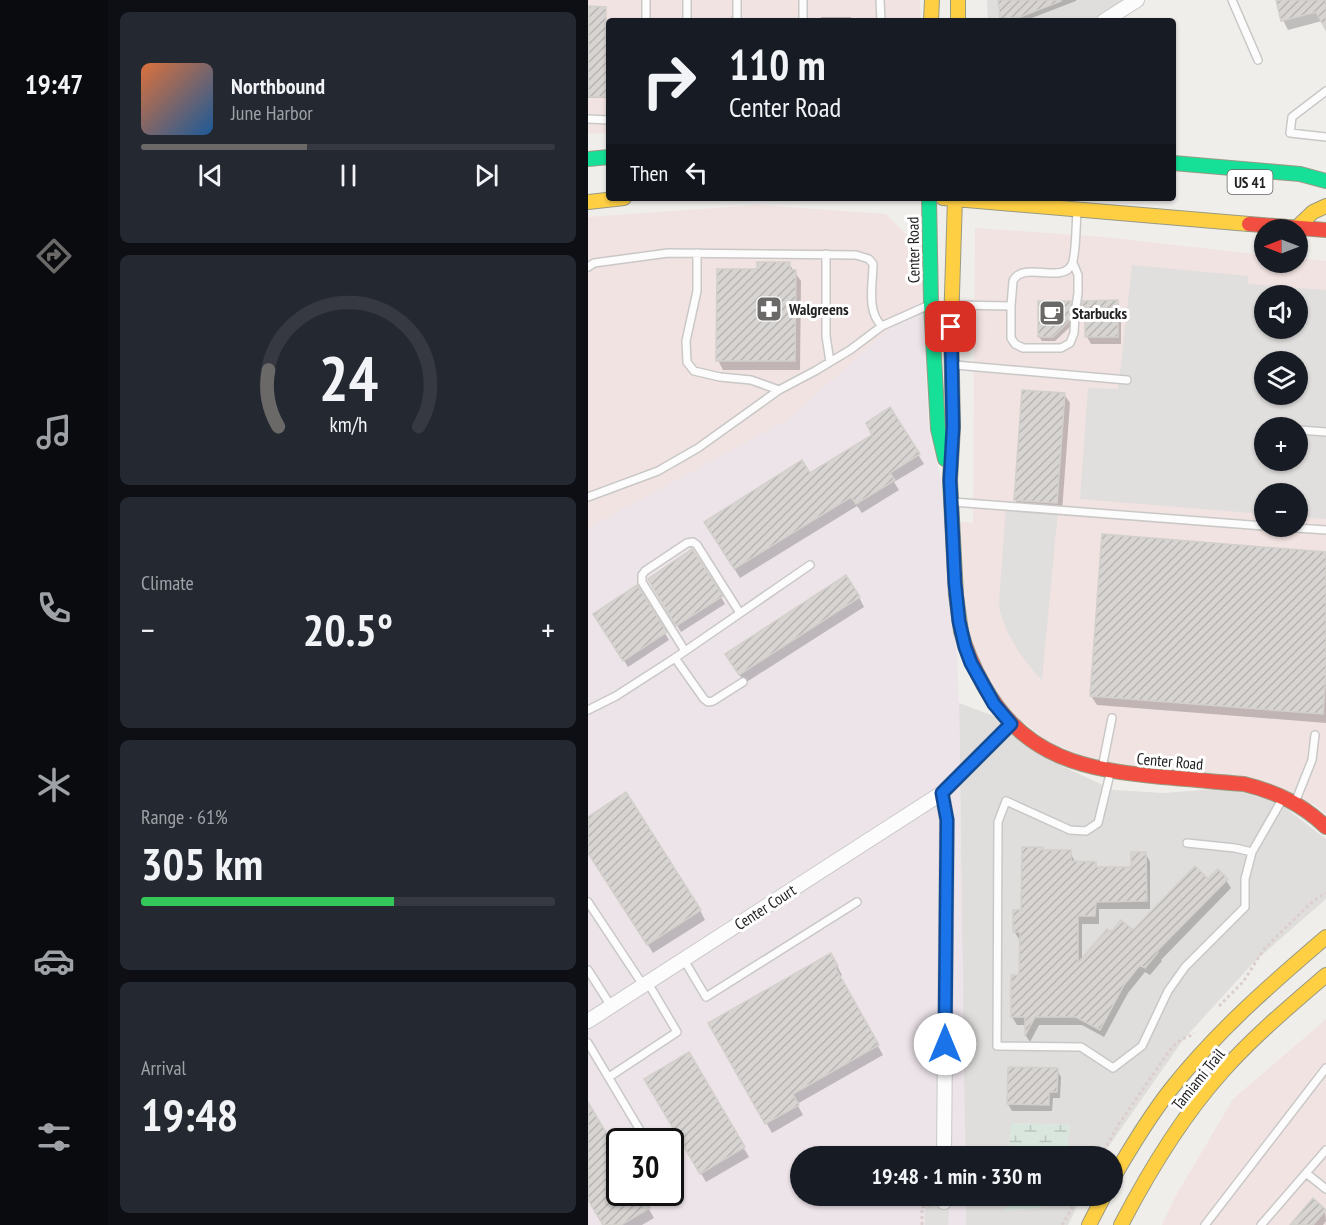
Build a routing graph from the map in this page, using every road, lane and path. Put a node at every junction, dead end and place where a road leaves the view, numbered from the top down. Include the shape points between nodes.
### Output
1 (646, 0) edge
2 (687, 0) edge
3 (737, 0) edge
4 (803, 0) edge
5 (880, 0) edge
6 (932, 0) edge
7 (958, 0) edge
8 (1137, 0) edge
9 (1232, 0) edge
10 (646, 18) edge
11 (687, 18) edge
12 (737, 18) edge
13 (803, 18) edge
14 (880, 18) edge
15 (931, 18) edge
16 (958, 18) edge
17 (1109, 18) edge
18 (1258, 60) dead end
19 (1326, 91) edge
20 (588, 119) edge
21 (606, 120) edge
22 (1326, 137) edge
23 (606, 157) edge
24 (588, 159) edge
25 (1176, 163) edge
26 (1176, 176) edge
27 (1326, 181) edge
28 (1326, 189) edge
29 (606, 200) edge
30 (928, 201) edge
31 (951, 201) edge
32 (985, 201) edge
33 (588, 202) edge
34 (1326, 206) edge
35 (1077, 209) junction
36 (1305, 219) edge
37 (1254, 225) edge
38 (1308, 229) edge
39 (1326, 230) edge
40 (697, 253) junction
41 (825, 254) junction
42 (1073, 263) junction
43 (588, 267) edge
44 (931, 304) junction
45 (952, 305) junction
46 (1011, 306) junction
47 (882, 326) junction
48 (830, 362) junction
49 (952, 365) junction
50 (1126, 380) dead end
51 (779, 390) junction
52 (1308, 431) edge
53 (1326, 432) edge
54 (950, 480) junction
55 (588, 496) edge
56 (951, 502) junction
57 (1254, 525) edge
58 (1308, 529) edge
59 (1326, 530) edge
60 (810, 565) dead end
61 (740, 613) junction
62 (685, 651) junction
63 (675, 658) junction
64 (743, 682) dead end
65 (588, 710) edge
66 (1112, 718) dead end
67 (1011, 724) junction
68 (1315, 735) dead end
69 (1106, 770) junction
70 (942, 793) junction
71 (1290, 799) junction
72 (1326, 827) edge
73 (1187, 843) dead end
74 (1252, 852) junction
75 (588, 902) edge
76 (857, 902) dead end
77 (1326, 938) edge
78 (684, 960) junction
79 (588, 970) edge
80 (1326, 975) edge
81 (646, 984) junction
82 (611, 1006) junction
83 (588, 1021) edge
84 (588, 1043) edge
85 (1326, 1068) edge
86 (609, 1077) junction
87 (639, 1128) edge
88 (944, 1146) edge
89 (1326, 1150) edge
90 (1123, 1162) edge
91 (1306, 1173) junction
92 (1326, 1189) edge
93 (925, 1206) edge
94 (1073, 1206) edge
95 (1099, 1206) edge
96 (922, 1225) edge
97 (1062, 1225) edge
98 (1089, 1225) edge
99 (1121, 1225) edge
100 (1204, 1225) edge
101 (1261, 1225) edge

1 - 10 lane
2 - 11 lane
3 - 12 lane
4 - 13 lane
5 - 14 lane
6 - 15 main road
7 - 16 main road
8 - 17 street
9 - 18 lane
19 - 22 lane via 1292,117 1290,133
20 - 21 lane
23 - 24 main road
25 - 27 main road via 1300,174
26 - 28 main road, US 41
29 - 33 main road
30 - 44 main road, Center Road
31 - 45 main road, Center Road
32 - 35 main road
34 - 36 main road
35 - 37 main road
35 - 42 lane
38 - 39 main road
40 - 41 lane
40 - 43 lane via 668,253
40 - 51 lane via 697,291 686,341 687,362 694,372 751,380
41 - 47 lane via 856,255 873,264 872,305
41 - 48 lane
42 - 46 lane via 1062,273 1017,275 1012,281
42 - 46 lane via 1078,293 1074,336 1067,346 1017,346 1011,338
44 - 47 lane
44 - 54 main road, Center Road via 938,429
45 - 46 lane
45 - 49 main road, Center Road
47 - 48 lane
48 - 51 lane
49 - 50 lane
49 - 54 main road, Center Road
51 - 55 lane via 698,448 658,471
52 - 53 lane
54 - 56 main road, Center Road
56 - 57 lane
56 - 67 main road, Center Road via 956,595 965,647 982,684
58 - 59 lane
60 - 61 lane
61 - 62 lane
61 - 62 lane via 693,542 645,571 642,582
62 - 63 lane
63 - 64 lane via 708,702
63 - 65 lane
66 - 69 lane
67 - 69 main road, Center Road via 1061,757
67 - 70 street
68 - 71 lane via 1312,760
69 - 71 main road, Center Road via 1244,784
69 - 74 lane via 1098,823 1086,831 1070,830 1006,801 998,822 997,1046 1081,1047 1113,1068 1142,1046 1168,991 1185,967 1245,907 1245,879
70 - 78 street, Center Court
70 - 88 street via 947,820
71 - 72 main road, Center Road
71 - 74 lane
73 - 74 lane
75 - 81 lane
76 - 78 lane via 706,997
77 - 90 main road, Tamiami Trail via 1216,1038 1179,1079
78 - 81 street, Center Court
79 - 82 lane
80 - 99 main road, Tamiami Trail via 1275,1019 1210,1087 1153,1166
81 - 82 street, Center Court
81 - 86 lane via 677,1032
82 - 83 street, Center Court
84 - 86 lane
85 - 100 lane
86 - 87 lane
89 - 91 lane
91 - 92 lane
91 - 101 lane
93 - 96 path
94 - 97 path
95 - 98 main road

